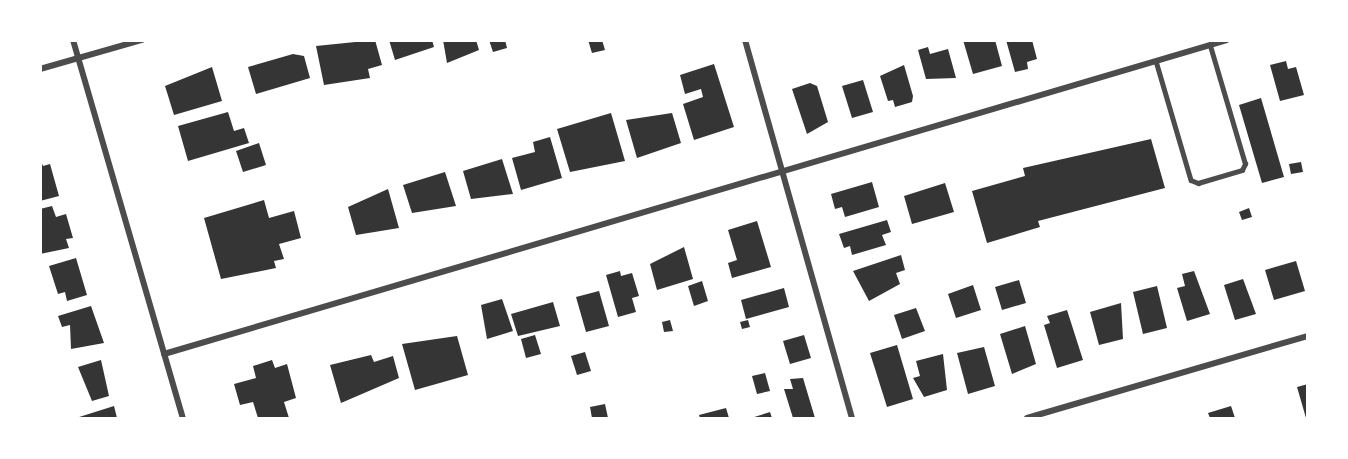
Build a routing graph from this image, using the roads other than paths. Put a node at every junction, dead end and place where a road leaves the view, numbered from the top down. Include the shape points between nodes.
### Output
1 (73, 40) edge
2 (142, 40) edge
3 (745, 40) edge
4 (1227, 40) edge
5 (1210, 45) junction
6 (78, 59) junction
7 (1156, 61) junction
8 (40, 69) edge
9 (783, 171) junction
10 (1308, 336) edge
11 (164, 354) junction
12 (183, 418) edge
13 (852, 418) edge
14 (1027, 418) edge

1 - 6 street
2 - 6 street
3 - 9 street
4 - 5 street
5 - 7 street
5 - 7 lane via 1245,164 1220,176 1191,180
6 - 8 street
6 - 11 street
7 - 9 street
9 - 11 street
9 - 13 street
10 - 14 street
11 - 12 street

